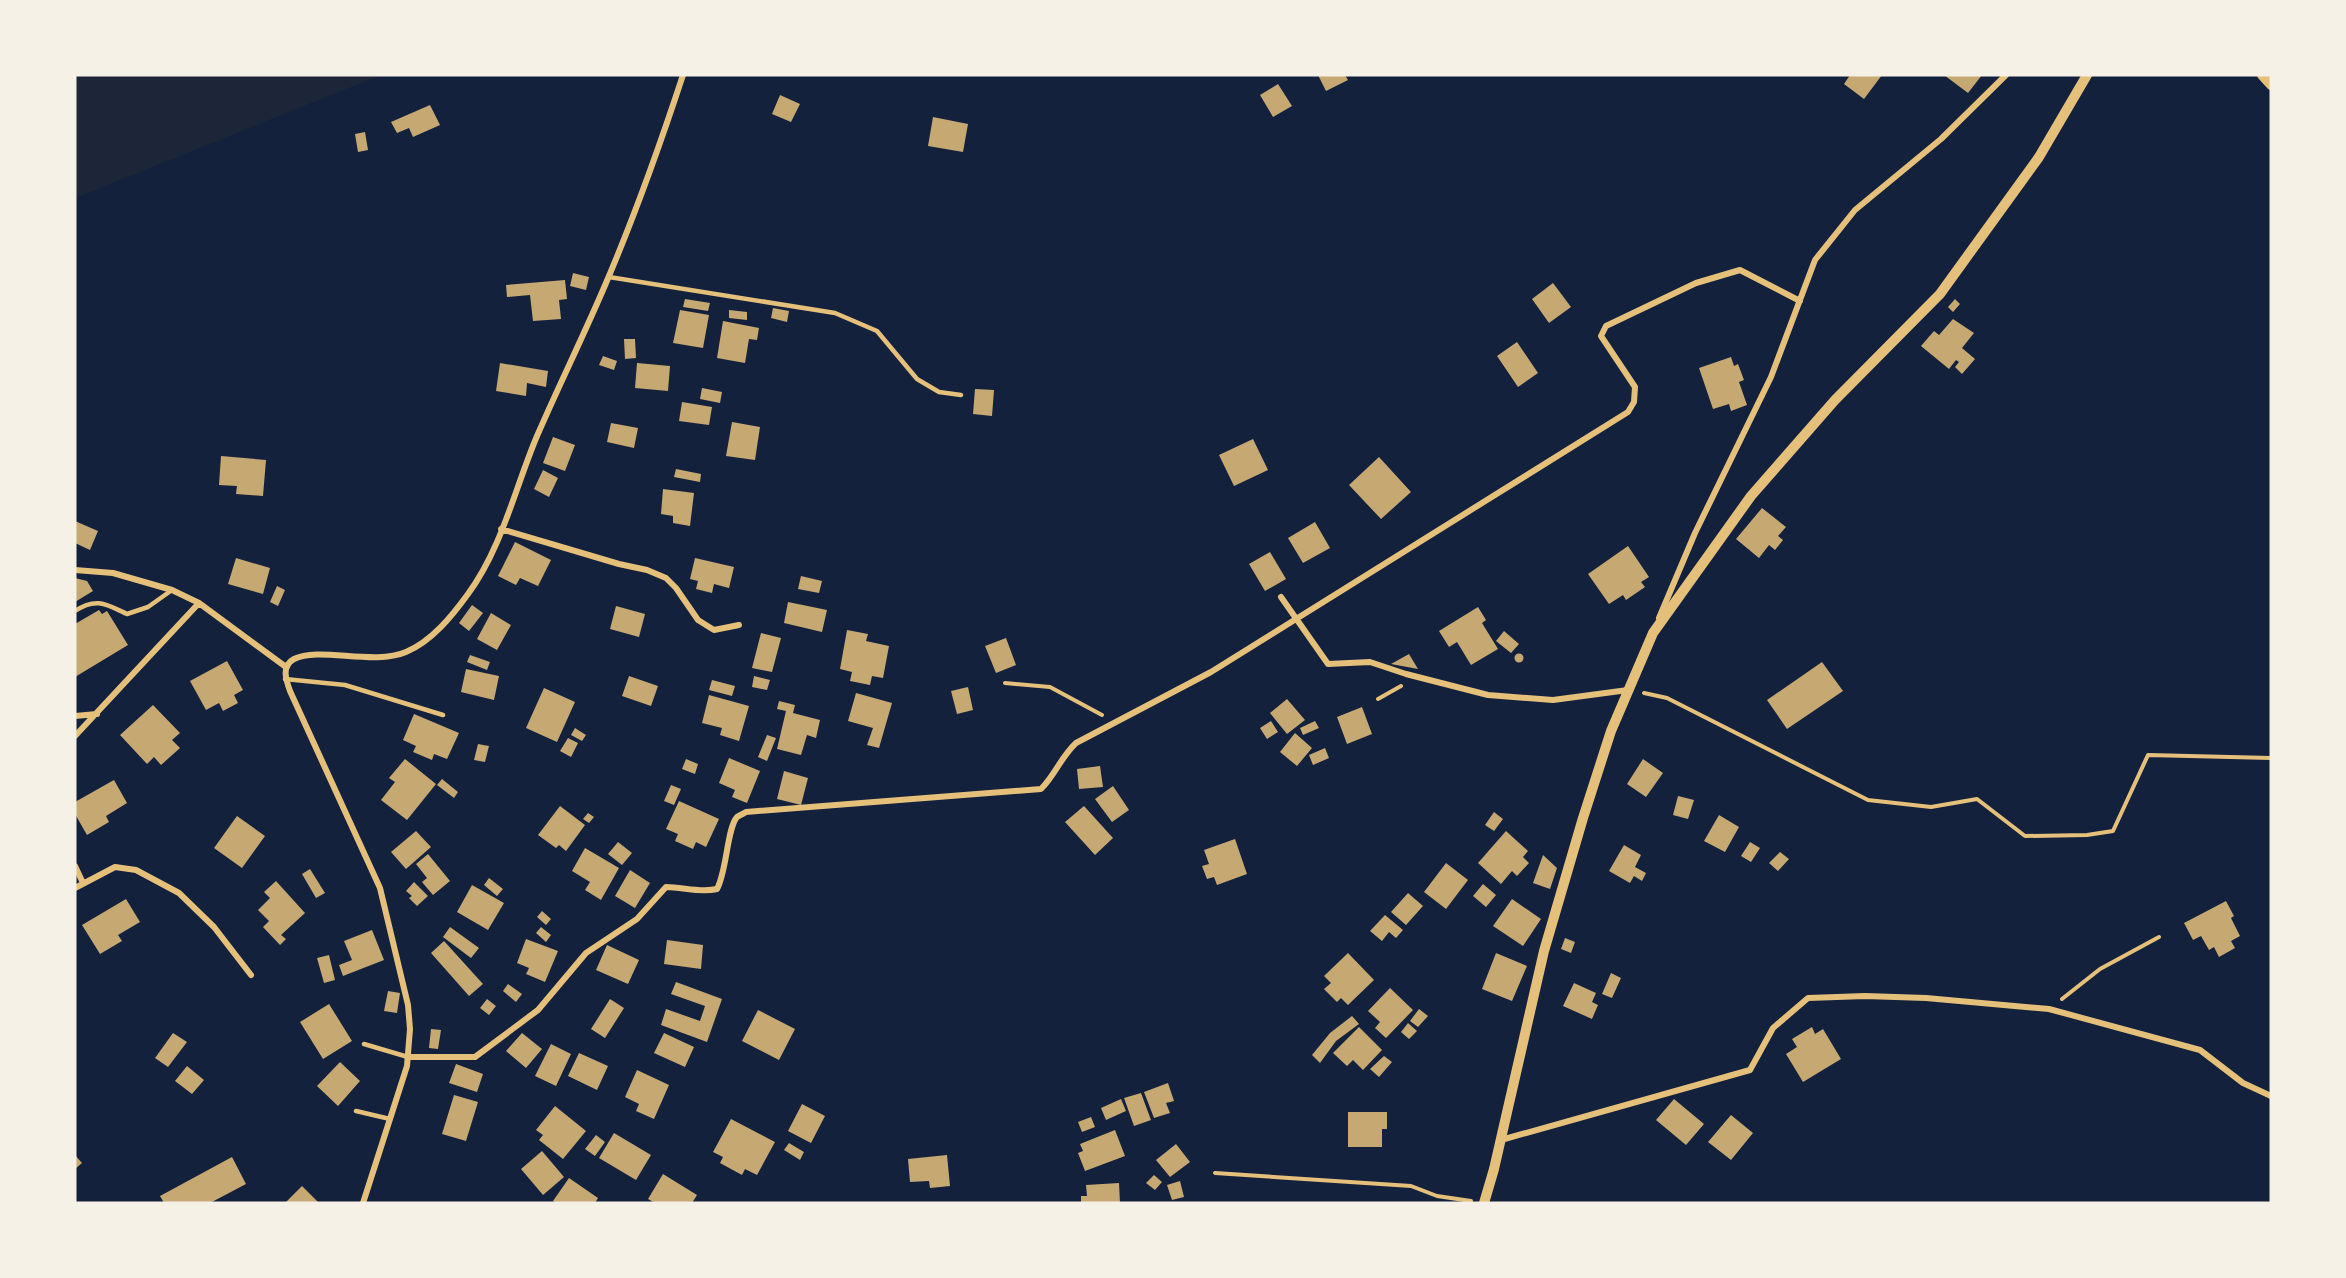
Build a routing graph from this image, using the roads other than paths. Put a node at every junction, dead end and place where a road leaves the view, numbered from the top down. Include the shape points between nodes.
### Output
1 (684, 75) edge
2 (2006, 75) edge
3 (2087, 75) edge
4 (2262, 75) edge
5 (2271, 85) edge
6 (609, 277) junction
7 (1800, 301) junction
8 (961, 395) dead end
9 (501, 529) junction
10 (75, 570) edge
11 (172, 590) junction
12 (1281, 597) dead end
13 (199, 603) junction
14 (75, 611) edge
15 (1296, 619) junction
16 (739, 625) dead end
17 (1653, 633) junction
18 (286, 667) junction
19 (285, 679) junction
20 (1629, 690) junction
21 (98, 714) junction
22 (75, 716) edge
23 (443, 716) dead end
24 (75, 736) edge
25 (75, 866) edge
26 (83, 883) junction
27 (75, 888) edge
28 (251, 975) dead end
29 (364, 1044) dead end
30 (408, 1057) junction
31 (2271, 1096) edge
32 (356, 1111) dead end
33 (390, 1119) junction
34 (1501, 1140) junction
35 (363, 1203) edge
36 (1484, 1203) edge

1 - 6 street
2 - 7 street via 1941,139 1855,210 1815,260
3 - 17 street via 2039,157 1940,294 1834,400 1751,496
4 - 5 street
6 - 8 lane via 835,313 877,331 917,379 939,392
6 - 9 street via 537,436
7 - 15 street via 1740,270 1696,284 1606,326 1601,336 1635,387 1634,402 1628,412
7 - 17 street via 1771,377 1695,533
9 - 16 street via 647,570 666,579 698,620 714,630
9 - 18 street via 481,575 442,626 422,644 404,653 376,658 308,655
10 - 11 street via 113,573
11 - 13 street
11 - 14 lane via 148,607 127,614 103,603 86,604
12 - 15 street
13 - 18 street
13 - 21 street
15 - 20 street via 1329,664 1370,662 1488,695 1553,700
15 - 30 street via 1211,672 1076,743 1066,751 1053,777 1041,789 746,812 733,825 723,879 717,889 704,892 666,887 637,919 586,953 538,1010 475,1057
17 - 20 street
18 - 19 street
19 - 23 lane via 345,685
19 - 30 street via 380,888 408,1005
20 - 34 street via 1586,807 1544,951
21 - 22 street
21 - 24 street
25 - 26 street
26 - 27 street
26 - 28 street via 115,867 136,870 179,893 214,927
29 - 30 lane
30 - 33 street
31 - 34 street via 2243,1083 2200,1050 2049,1009 1926,998 1808,998 1773,1028 1750,1070
32 - 33 lane
33 - 35 street
34 - 36 street

